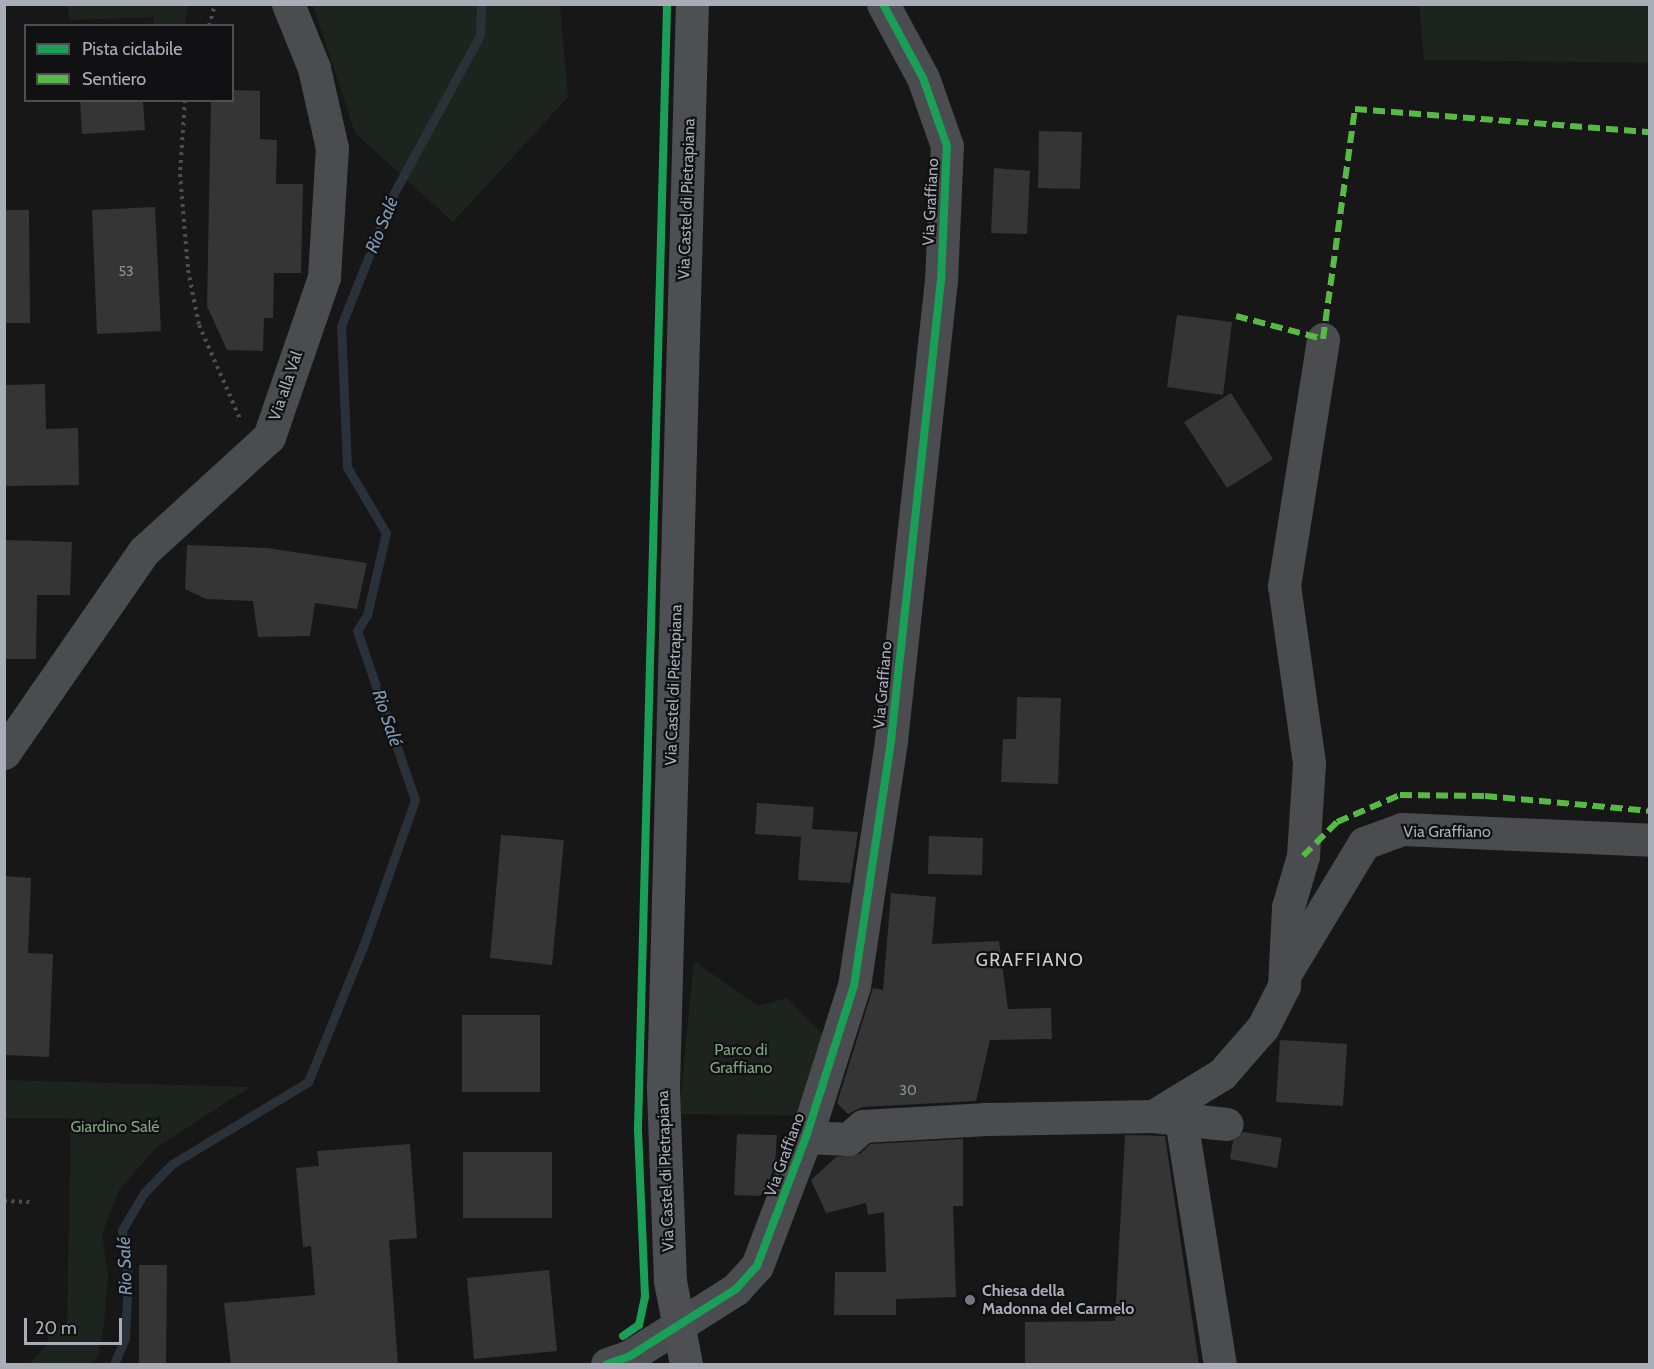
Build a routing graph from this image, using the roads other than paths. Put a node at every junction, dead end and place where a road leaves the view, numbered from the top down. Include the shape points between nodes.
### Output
1 (288, 4) edge
2 (692, 4) edge
3 (883, 4) edge
4 (1323, 339) dead end
5 (4, 753) edge
6 (1650, 840) edge
7 (1285, 976) junction
8 (1167, 1117) junction
9 (1227, 1124) dead end
10 (806, 1137) junction
11 (677, 1322) junction
12 (607, 1365) edge
13 (686, 1365) edge
14 (1220, 1365) edge

1 - 5 street, Via alla Val via 314,68 332,148 324,277 269,437 144,551
2 - 11 main road, Via Castel di Pietrapiana via 663,1087 668,1250
3 - 10 street, Via Graffiano via 923,78 947,146 940,281 891,740 865,926 841,1035
4 - 7 street, Via Graffiano via 1284,586 1309,763 1303,856 1288,907
6 - 7 street, Via Graffiano via 1402,829 1364,843
7 - 8 street, Via Graffiano via 1263,1027 1222,1074
8 - 9 street
8 - 10 street, Via Graffiano via 987,1119 863,1126 848,1139
8 - 14 street
10 - 11 street, Via Graffiano via 757,1266 736,1289
11 - 12 street, Via Graffiano via 630,1356
11 - 13 main road, Via Castel di Pietrapiana

